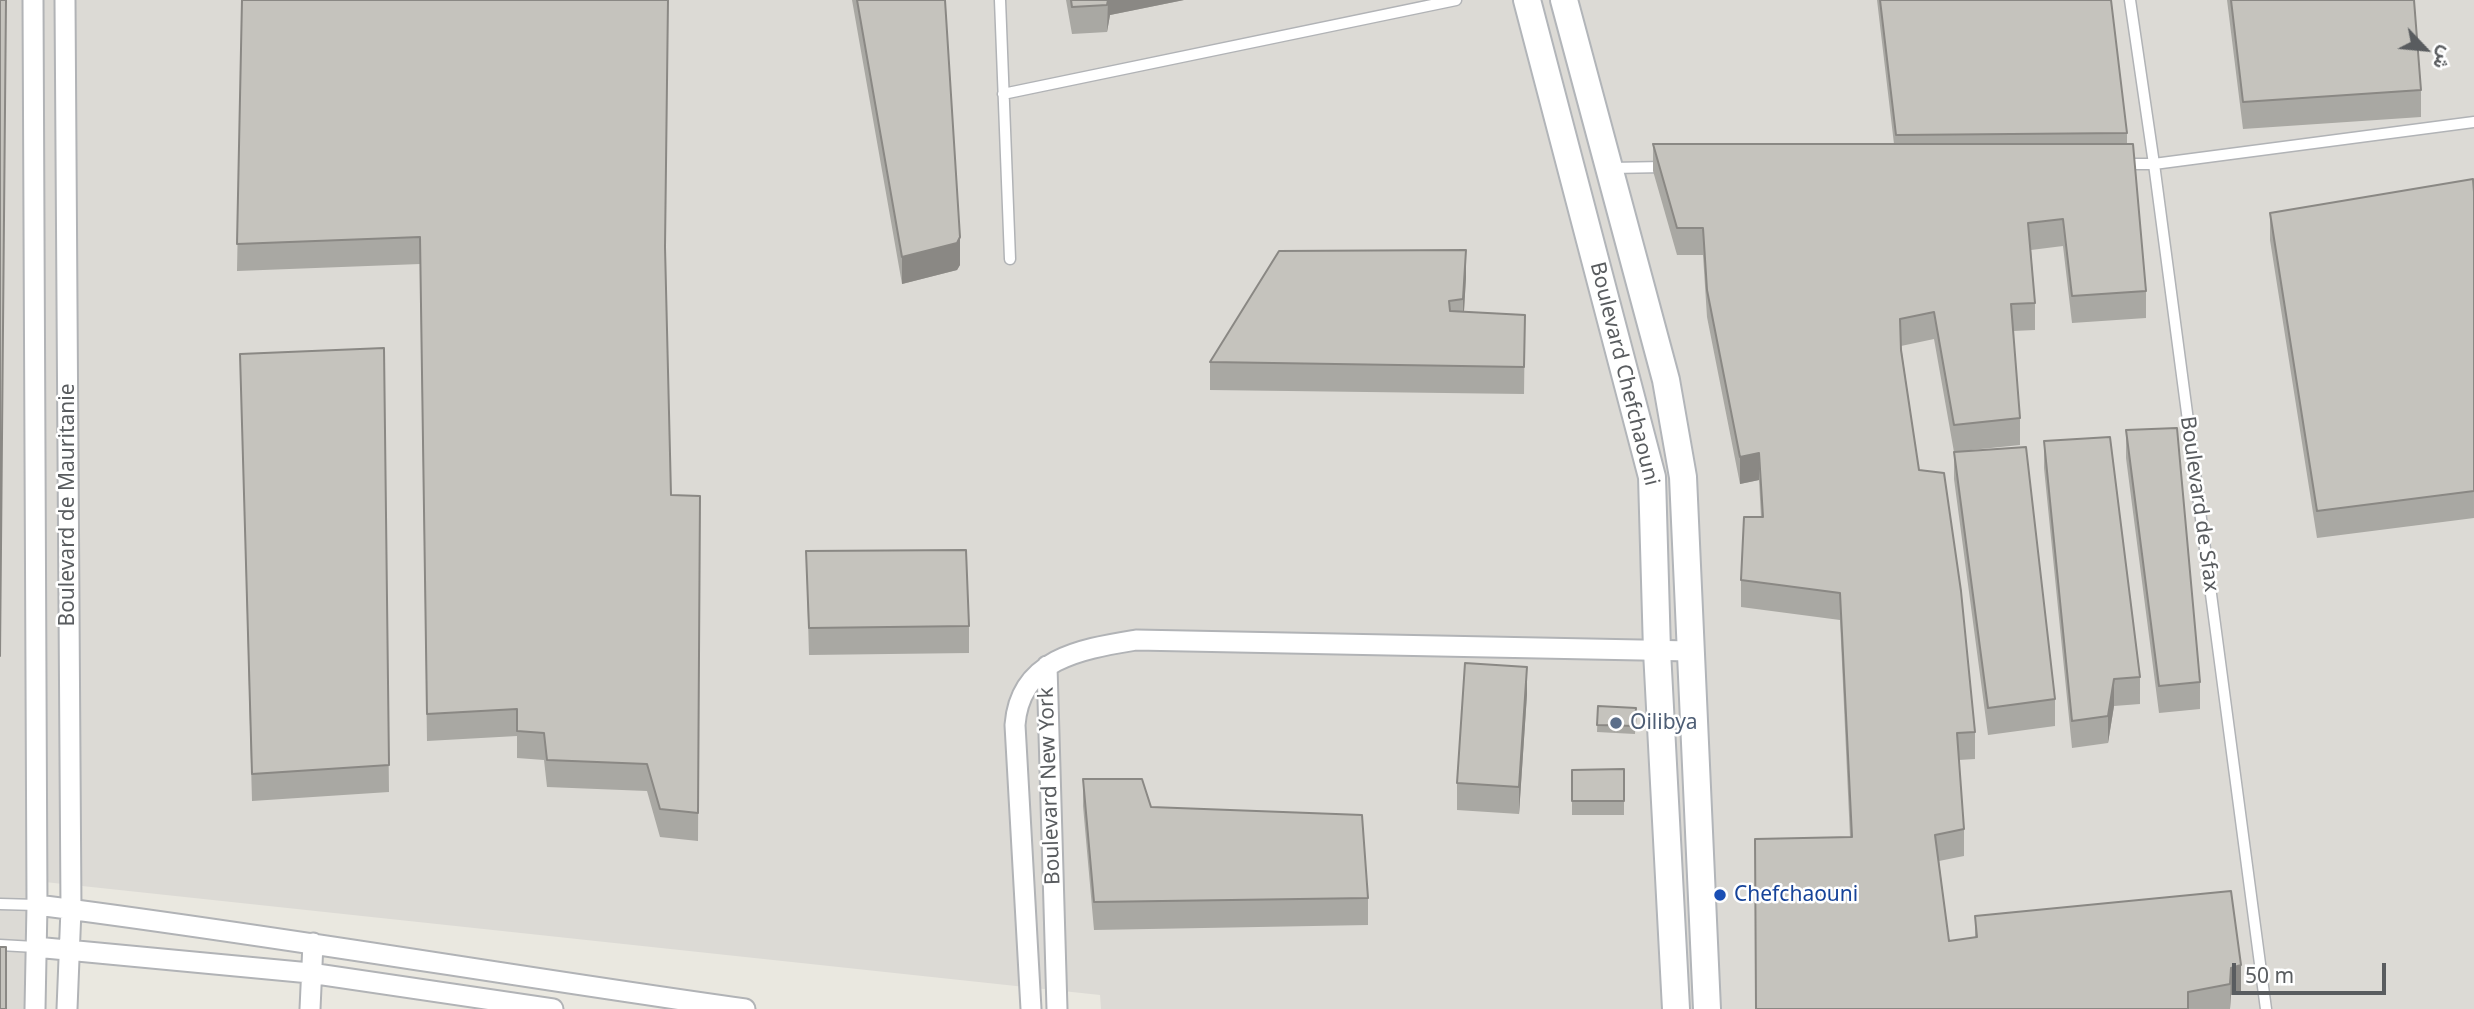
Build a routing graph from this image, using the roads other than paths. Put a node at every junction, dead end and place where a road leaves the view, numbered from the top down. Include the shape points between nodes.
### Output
1 (33, 0) edge
2 (65, 0) edge
3 (1000, 0) edge
4 (1456, 0) edge
5 (1527, 0) edge
6 (1564, 0) edge
7 (2130, 0) edge
8 (1003, 94) junction
9 (2474, 122) edge
10 (2114, 164) edge
11 (2154, 164) junction
12 (1677, 167) edge
13 (1608, 168) junction
14 (1010, 259) dead end
15 (1657, 650) junction
16 (1691, 650) junction
17 (1047, 666) junction
18 (0, 904) edge
19 (37, 905) junction
20 (71, 909) junction
21 (313, 943) junction
22 (0, 945) edge
23 (35, 947) junction
24 (69, 948) junction
25 (310, 973) junction
26 (562, 983) junction
27 (34, 1009) edge
28 (67, 1009) edge
29 (310, 1009) edge
30 (553, 1009) edge
31 (561, 1009) edge
32 (746, 1009) edge
33 (1031, 1009) edge
34 (1057, 1009) edge
35 (1676, 1009) edge
36 (1707, 1009) edge
37 (2266, 1009) edge

1 - 19 street, Boulevard de Mauritanie
2 - 20 street, Boulevard de Mauritanie
3 - 8 lane
4 - 8 lane
5 - 15 street, Boulevard Chefchaouni via 1652,477
6 - 13 street, Boulevard Chefchaouni
7 - 11 lane, Boulevard de Sfax
8 - 14 lane
9 - 11 lane
10 - 11 lane
11 - 37 lane, Boulevard de Sfax
12 - 13 lane
13 - 16 street, Boulevard Chefchaouni via 1666,380 1681,465
15 - 16 street
15 - 17 street via 1136,640 1085,649
15 - 35 street, Boulevard Chefchaouni
16 - 36 street, Boulevard Chefchaouni
17 - 33 street, Boulevard New York via 1021,697 1015,725
17 - 34 street, Boulevard New York
18 - 19 lane
19 - 20 street
19 - 23 street, Boulevard de Mauritanie
20 - 21 street
20 - 24 street, Boulevard de Mauritanie
21 - 25 street
21 - 26 street
22 - 23 lane
23 - 24 street
23 - 27 street, Boulevard de Mauritanie
24 - 25 street
24 - 28 street, Boulevard de Mauritanie
25 - 29 street
25 - 30 street
26 - 31 street
26 - 32 street

